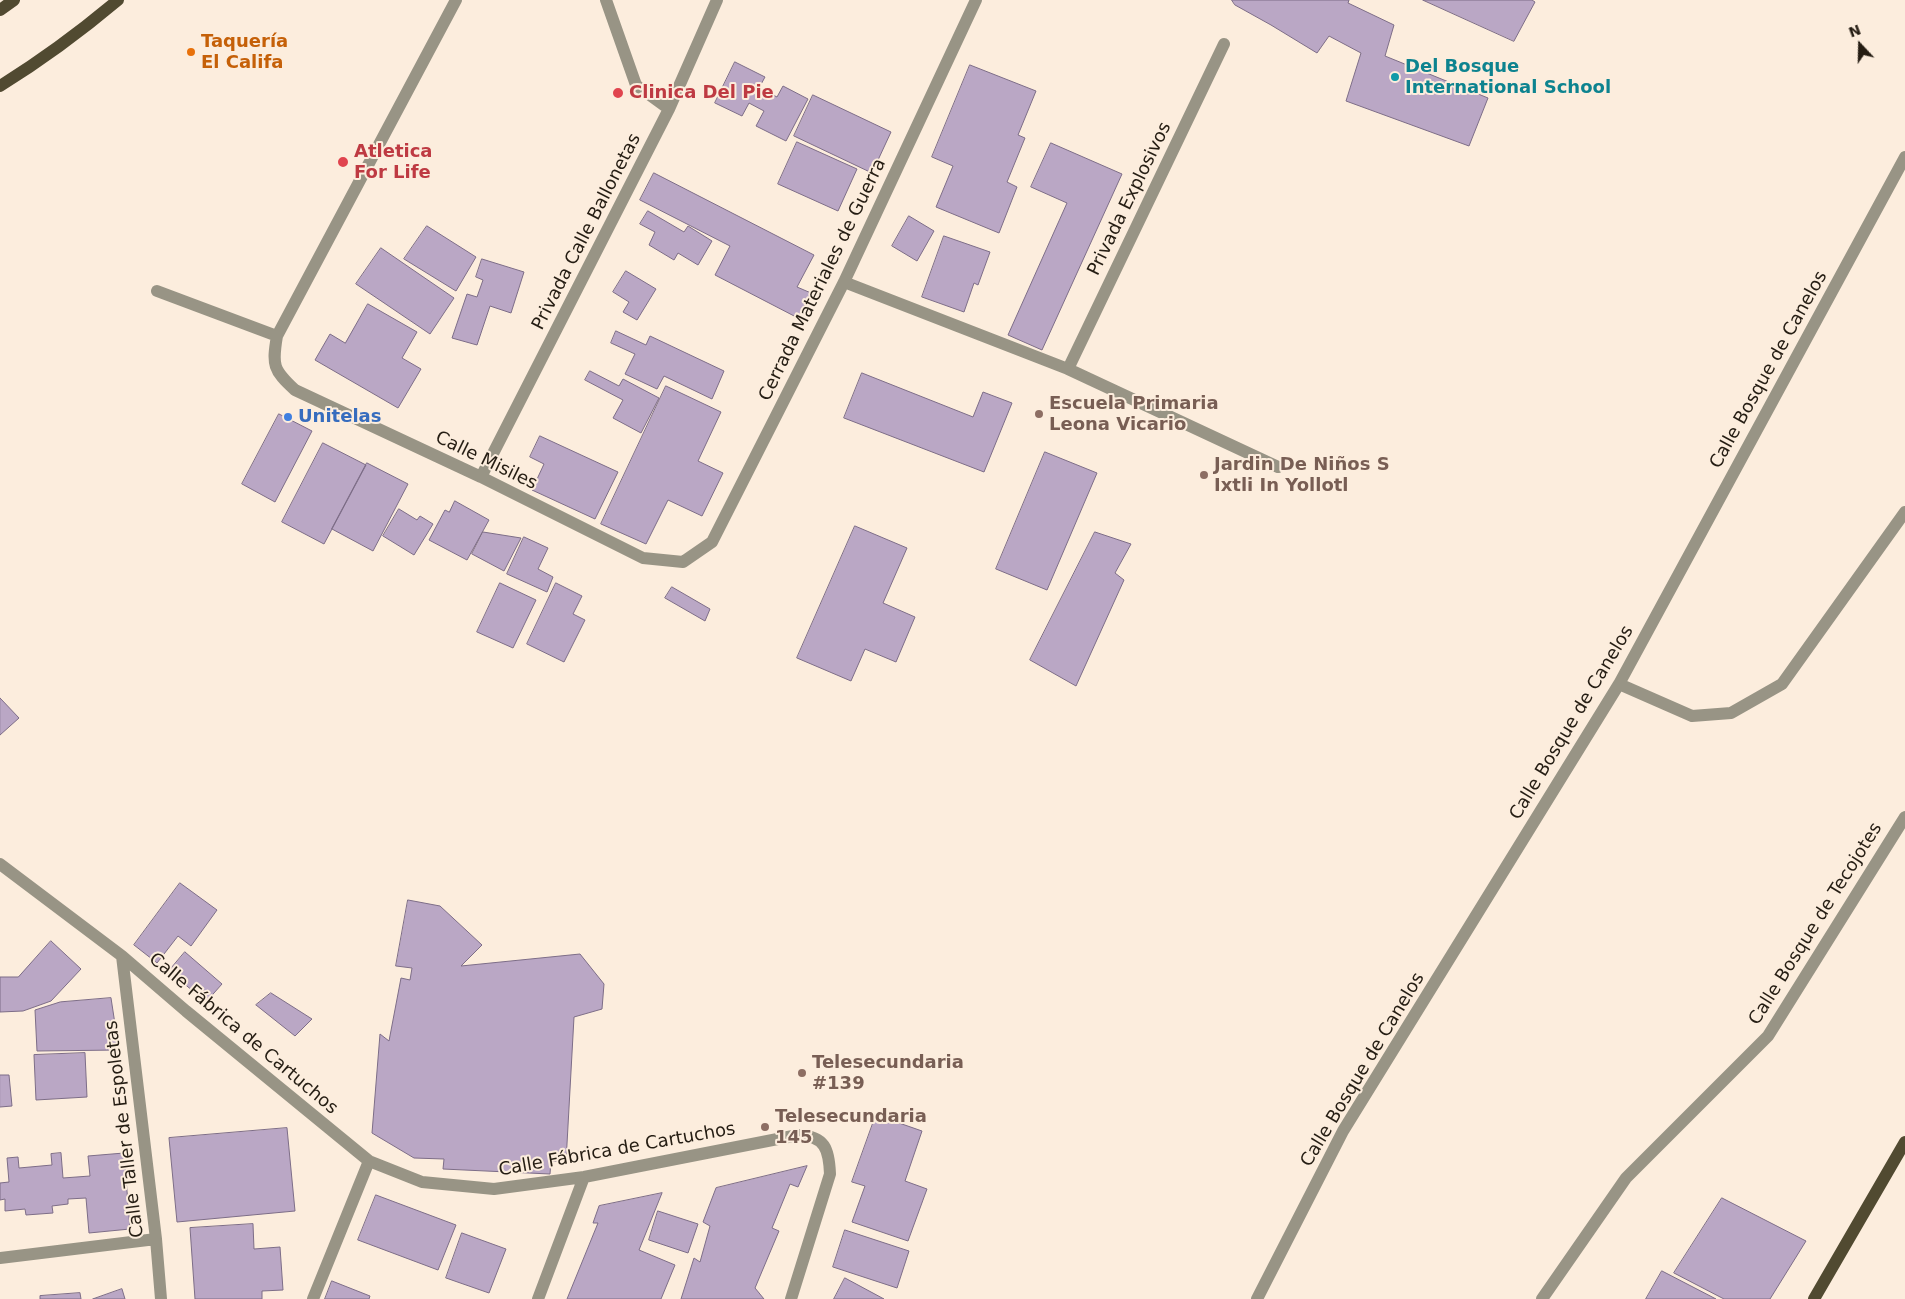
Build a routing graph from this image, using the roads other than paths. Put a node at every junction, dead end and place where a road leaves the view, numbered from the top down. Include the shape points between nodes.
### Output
1 (14, 0) edge
2 (118, 0) edge
3 (456, 0) edge
4 (606, 0) edge
5 (717, 0) edge
6 (976, 0) edge
7 (0, 10) edge
8 (1224, 44) dead end
9 (0, 86) edge
10 (670, 109) junction
11 (1905, 157) edge
12 (844, 282) junction
13 (158, 291) dead end
14 (277, 336) junction
15 (1068, 369) junction
16 (1278, 467) dead end
17 (481, 477) junction
18 (1905, 512) edge
19 (683, 562) joint
20 (1619, 684) junction
21 (1905, 817) edge
22 (0, 864) edge
23 (122, 956) junction
24 (1905, 1142) edge
25 (369, 1161) junction
26 (584, 1177) junction
27 (156, 1238) junction
28 (0, 1258) edge
29 (161, 1299) edge
30 (313, 1299) edge
31 (538, 1299) edge
32 (792, 1299) edge
33 (1257, 1299) edge
34 (1542, 1299) edge
35 (1814, 1299) edge

1 - 7 main road
2 - 9 main road via 81,32
3 - 14 street
4 - 10 street via 636,85
5 - 10 street, Privada Calle Ballonetas
6 - 12 street, Cerrada Materiales de Guerra
8 - 15 street, Privada Explosivos
10 - 17 street, Privada Calle Ballonetas
11 - 20 street, Calle Bosque de Canelos
12 - 15 street
12 - 19 street, Cerrada Materiales de Guerra via 712,542
13 - 14 street
14 - 17 street, Calle Misiles via 273,357 280,375 295,390
15 - 16 street
17 - 19 street, Calle Misiles via 643,558
18 - 20 street via 1782,684 1731,713 1692,716
20 - 33 street, Calle Bosque de Canelos via 1343,1130
21 - 34 street, Calle Bosque de Tecojotes via 1768,1036 1626,1178
22 - 23 street, Calle Fábrica de Cartuchos
23 - 25 street, Calle Fábrica de Cartuchos
23 - 27 street, Calle Taller de Espoletas
24 - 35 main road
25 - 26 street, Calle Fábrica de Cartuchos via 422,1182 494,1189
25 - 30 street
26 - 31 street
26 - 32 street, Calle Fábrica de Cartuchos via 798,1135 812,1135 822,1142 829,1157 830,1174
27 - 28 street
27 - 29 street, Calle Taller de Espoletas

